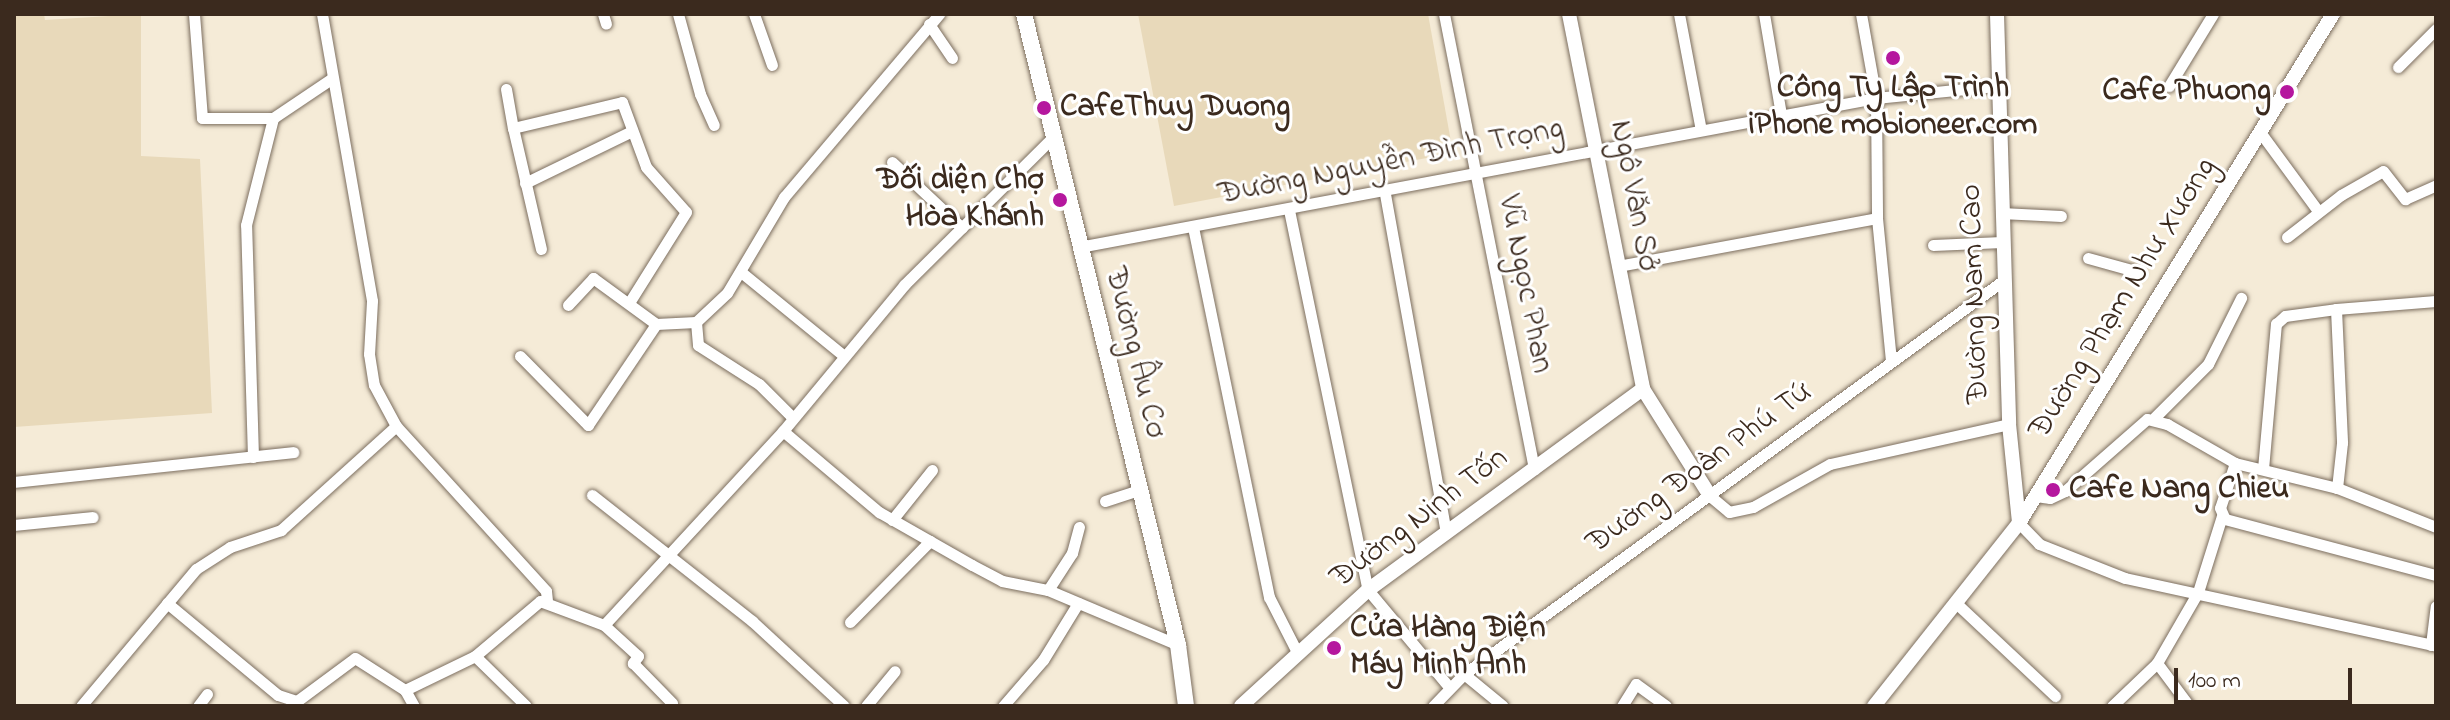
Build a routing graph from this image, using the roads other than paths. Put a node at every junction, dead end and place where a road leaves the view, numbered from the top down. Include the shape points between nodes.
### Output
1 (194, 14) edge
2 (322, 14) edge
3 (678, 14) edge
4 (754, 14) edge
5 (939, 14) edge
6 (1444, 14) edge
7 (1569, 14) edge
8 (1679, 14) edge
9 (1764, 14) edge
10 (1861, 14) edge
11 (1997, 14) edge
12 (2213, 14) edge
13 (2333, 14) edge
14 (1028, 15) edge
15 (929, 24) junction
16 (2436, 29) edge
17 (952, 58) dead end
18 (772, 65) dead end
19 (2398, 67) dead end
20 (331, 79) junction
21 (1997, 86) junction
22 (2169, 86) dead end
23 (506, 89) dead end
24 (1876, 98) junction
25 (1781, 115) junction
26 (273, 118) junction
27 (714, 125) dead end
28 (513, 128) junction
29 (1701, 130) junction
30 (632, 131) junction
31 (2260, 132) junction
32 (1053, 137) junction
33 (1596, 149) junction
34 (892, 162) dead end
35 (1476, 175) junction
36 (525, 183) junction
37 (2436, 185) edge
38 (1385, 194) junction
39 (1289, 210) junction
40 (2318, 211) junction
41 (2001, 213) junction
42 (2061, 216) dead end
43 (1877, 218) junction
44 (1193, 227) junction
45 (962, 228) junction
46 (2287, 237) dead end
47 (2002, 242) junction
48 (1933, 245) dead end
49 (1079, 247) junction
50 (541, 249) dead end
51 (2088, 258) dead end
52 (1618, 266) junction
53 (741, 272) junction
54 (2139, 272) dead end
55 (2004, 280) junction
56 (2241, 298) dead end
57 (2436, 301) edge
58 (629, 303) junction
59 (568, 305) dead end
60 (2336, 309) junction
61 (696, 322) junction
62 (656, 324) junction
63 (520, 356) dead end
64 (844, 356) junction
65 (1891, 360) junction
66 (1643, 389) junction
67 (793, 418) junction
68 (2153, 419) junction
69 (2009, 424) junction
70 (396, 426) junction
71 (783, 431) junction
72 (293, 452) dead end
73 (253, 457) junction
74 (2235, 463) junction
75 (1534, 469) junction
76 (2263, 469) junction
77 (932, 470) dead end
78 (14, 482) edge
79 (2337, 488) junction
80 (1139, 490) junction
81 (592, 495) dead end
82 (1710, 496) junction
83 (2036, 496) junction
84 (1105, 501) dead end
85 (2222, 516) junction
86 (93, 517) dead end
87 (892, 520) junction
88 (2019, 523) junction
89 (14, 525) edge
90 (1079, 527) dead end
91 (2436, 527) edge
92 (1446, 534) junction
93 (930, 541) junction
94 (667, 556) junction
95 (2436, 575) edge
96 (1048, 590) junction
97 (1368, 590) junction
98 (2198, 592) junction
99 (547, 600) junction
100 (167, 603) junction
101 (1078, 603) junction
102 (1956, 603) junction
103 (2436, 606) edge
104 (850, 622) dead end
105 (604, 625) junction
106 (1178, 645) junction
107 (2433, 646) edge
108 (1297, 652) junction
109 (475, 656) junction
110 (2157, 663) junction
111 (895, 671) dead end
112 (1464, 674) junction
113 (1449, 687) junction
114 (405, 690) junction
115 (207, 694) dead end
116 (2055, 696) dead end
117 (291, 703) edge
118 (672, 703) dead end
119 (1189, 704) edge
120 (81, 706) edge
121 (198, 706) edge
122 (414, 706) edge
123 (526, 706) edge
124 (844, 706) edge
125 (866, 706) edge
126 (1003, 706) edge
127 (1241, 706) edge
128 (1433, 706) edge
129 (1503, 706) edge
130 (1622, 706) edge
131 (1666, 706) edge
132 (1874, 706) edge
133 (2112, 706) edge
134 (2189, 706) edge

1 - 26 street via 202,118
2 - 20 street
3 - 27 street
4 - 18 street
5 - 15 street
6 - 35 street, Vũ Ngọc Phan
7 - 33 street, Ngô Văn Sở
8 - 29 street
9 - 25 street
10 - 24 street
11 - 21 street, Đường Nam Cao
12 - 22 street
13 - 31 street, Đường Phạm Như Xương
14 - 32 main road, Đường Âu Cơ
15 - 17 street
15 - 53 street via 784,197
16 - 19 street
20 - 26 street
20 - 70 street via 348,142 372,301 369,354 374,385
21 - 24 street, Đường Nguyễn Đình Trọng
21 - 41 street, Đường Nam Cao
23 - 28 street
24 - 25 street, Đường Nguyễn Đình Trọng
24 - 43 street
25 - 29 street, Đường Nguyễn Đình Trọng
26 - 73 street via 246,225
28 - 30 street via 619,101
28 - 36 street
29 - 33 street, Đường Nguyễn Đình Trọng
30 - 36 street
30 - 58 street via 651,175 686,212
31 - 40 street
31 - 83 street, Đường Phạm Như Xương
32 - 45 street
32 - 49 main road, Đường Âu Cơ
33 - 35 street, Đường Nguyễn Đình Trọng
33 - 52 street, Ngô Văn Sở
34 - 45 street
35 - 38 street, Đường Nguyễn Đình Trọng
35 - 75 street, Vũ Ngọc Phan
36 - 50 street
37 - 40 street via 2405,199 2383,171
38 - 39 street, Đường Nguyễn Đình Trọng
38 - 92 street
39 - 44 street, Đường Nguyễn Đình Trọng
39 - 97 street
40 - 46 street via 2317,218
41 - 42 street
41 - 47 street, Đường Nam Cao
43 - 52 street
43 - 65 street
44 - 49 street, Đường Nguyễn Đình Trọng
44 - 108 street via 1269,597
45 - 64 street via 904,285
47 - 48 street
47 - 55 street, Đường Nam Cao
49 - 80 main road, Đường Âu Cơ
51 - 54 street
52 - 66 street, Ngô Văn Sở
53 - 61 street
53 - 64 street
55 - 65 street, Đường Đoàn Phú Tứ
55 - 69 street, Đường Nam Cao
56 - 68 street, Đường Phạm Như Xương via 2201,372
57 - 60 street
58 - 59 street via 593,278
58 - 62 street
60 - 76 street via 2285,316 2276,324
60 - 79 street via 2342,443
61 - 62 street
61 - 67 street via 698,345 759,384
62 - 63 street via 588,425
64 - 67 street
65 - 82 street, Đường Đoàn Phú Tứ
66 - 75 street, Đường Ninh Tốn
66 - 82 street
67 - 71 street
68 - 74 street
68 - 83 street, Đường Phạm Như Xương via 2134,425 2065,491 2050,498
69 - 82 street via 1830,464 1753,507 1729,512
69 - 88 street, Đường Nam Cao
70 - 99 street via 546,591
70 - 100 street via 281,530 207,562
71 - 87 street
71 - 94 street
72 - 73 street
73 - 78 street
74 - 76 street
74 - 85 street
75 - 92 street, Đường Ninh Tốn
76 - 79 street
77 - 87 street
79 - 91 street
80 - 84 street
80 - 106 main road, Đường Âu Cơ
81 - 94 street
82 - 112 street, Đường Đoàn Phú Tứ
83 - 88 street, Đường Phạm Như Xương
85 - 95 street
85 - 98 street
86 - 89 street
87 - 93 street
88 - 98 street via 2039,544 2074,560 2125,578
88 - 102 street, Đường Phạm Như Xương
90 - 96 street via 1072,553
92 - 97 street, Đường Ninh Tốn
93 - 96 street via 1002,581
93 - 104 street
94 - 105 street
94 - 124 street via 752,621
96 - 101 street
97 - 108 street, Đường Ninh Tốn
97 - 113 street
98 - 107 street
98 - 110 street
99 - 105 street via 578,619
99 - 109 street via 532,603
100 - 117 street
100 - 120 street
101 - 106 street
101 - 126 street via 1043,660
102 - 116 street
102 - 132 street, Đường Phạm Như Xương
103 - 107 street
105 - 118 street via 638,656 633,663
106 - 119 main road, Đường Âu Cơ
108 - 127 street, Đường Ninh Tốn
109 - 114 street
109 - 123 street
110 - 133 street
110 - 134 street
111 - 125 street
112 - 113 street, Đường Đoàn Phú Tứ
112 - 129 street
113 - 128 street, Đường Đoàn Phú Tứ
114 - 117 street via 355,658
114 - 122 street
115 - 121 street
130 - 131 street via 1636,684

